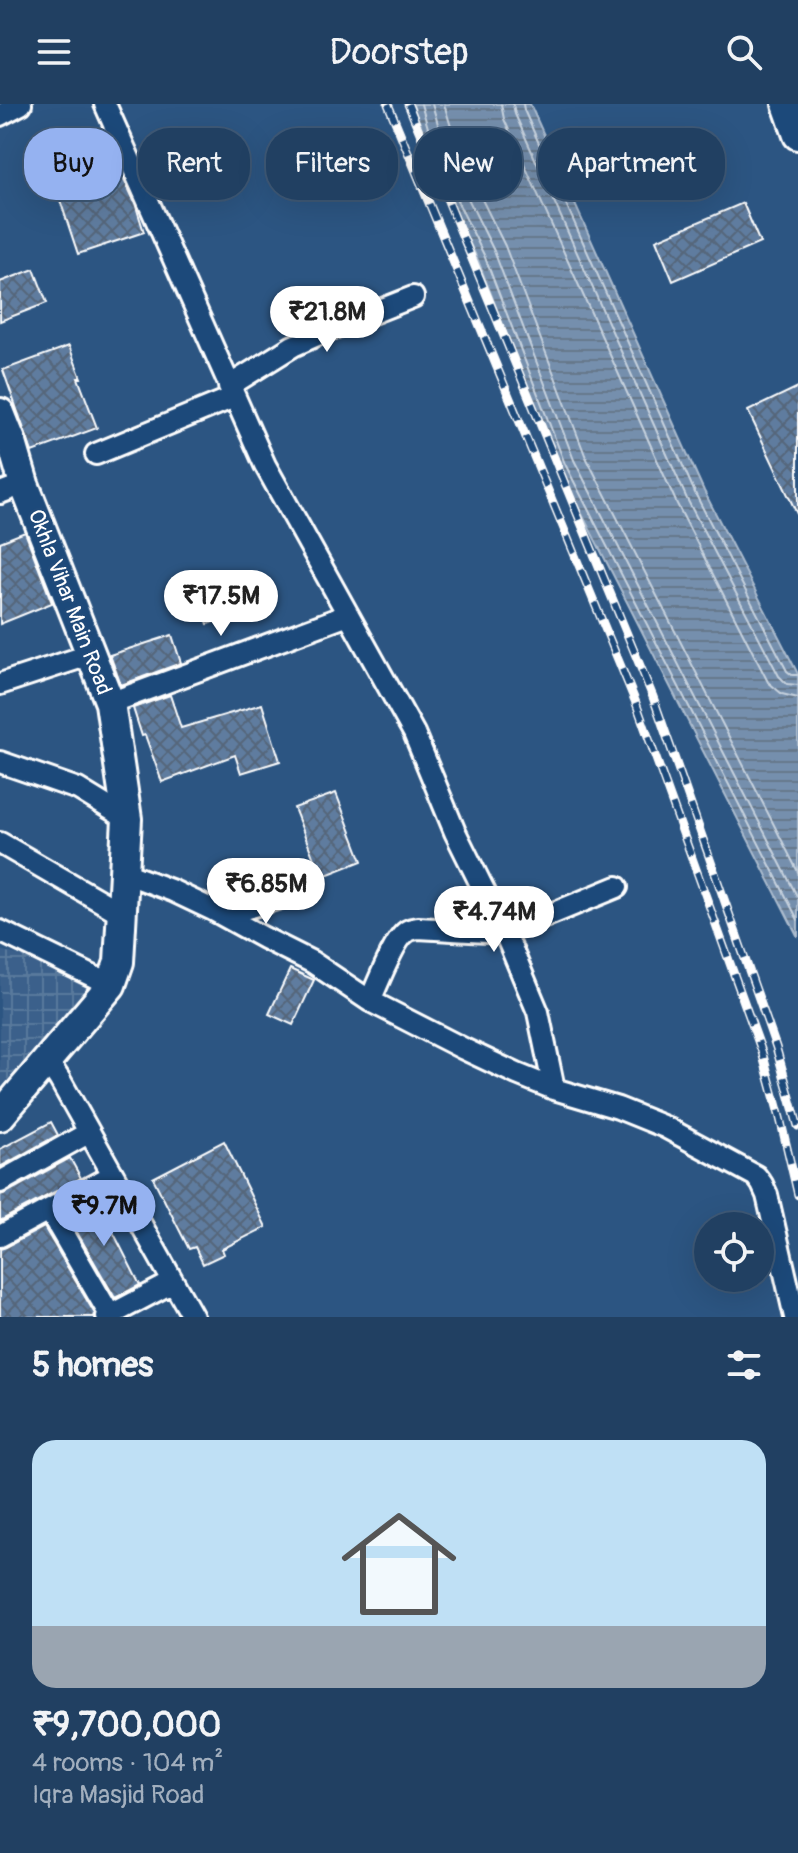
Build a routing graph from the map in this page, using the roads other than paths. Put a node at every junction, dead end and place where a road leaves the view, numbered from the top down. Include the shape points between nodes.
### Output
1 (21, 104) edge
2 (105, 104) edge
3 (787, 104) edge
4 (0, 115) edge
5 (798, 135) edge
6 (413, 297) dead end
7 (232, 392) junction
8 (0, 415) edge
9 (96, 454) dead end
10 (12, 488) edge
11 (348, 615) junction
12 (92, 654) junction
13 (0, 684) edge
14 (110, 703) junction
15 (0, 762) edge
16 (127, 819) junction
17 (0, 843) edge
18 (125, 873) junction
19 (617, 887) dead end
20 (312, 888) dead end
21 (213, 910) junction
22 (121, 913) junction
23 (0, 931) edge
24 (505, 933) junction
25 (111, 985) junction
26 (370, 1001) junction
27 (48, 1062) junction
28 (554, 1089) junction
29 (0, 1116) edge
30 (88, 1133) junction
31 (113, 1175) junction
32 (0, 1182) edge
33 (49, 1210) junction
34 (0, 1236) edge
35 (173, 1282) junction
36 (108, 1316) edge
37 (193, 1317) edge
38 (795, 1317) edge

1 - 4 street
2 - 7 street
3 - 5 street
6 - 7 street via 293,346
7 - 9 street
7 - 11 street via 265,465
8 - 10 street, Okhla Vihar Main Road via 12,443
10 - 12 street, Okhla Vihar Main Road
11 - 14 street
11 - 24 street via 414,733
12 - 13 street
12 - 14 street, Okhla Vihar Main Road
14 - 16 street, Okhla Vihar Main Road
15 - 16 street via 64,783
16 - 18 street, Okhla Vihar Main Road
17 - 22 street
18 - 21 street
18 - 22 street, Okhla Vihar Main Road
19 - 24 street
20 - 21 street via 234,912
21 - 26 street via 312,962
22 - 25 street, Okhla Vihar Main Road via 119,962
23 - 25 street
24 - 26 street via 408,930
24 - 28 street via 538,1012
25 - 27 street
26 - 28 street
27 - 29 street
27 - 30 street
28 - 38 street via 665,1127 756,1176 767,1195
30 - 31 street
30 - 32 street
31 - 33 street
31 - 35 street
33 - 34 street
33 - 36 street
35 - 36 street
35 - 37 street

